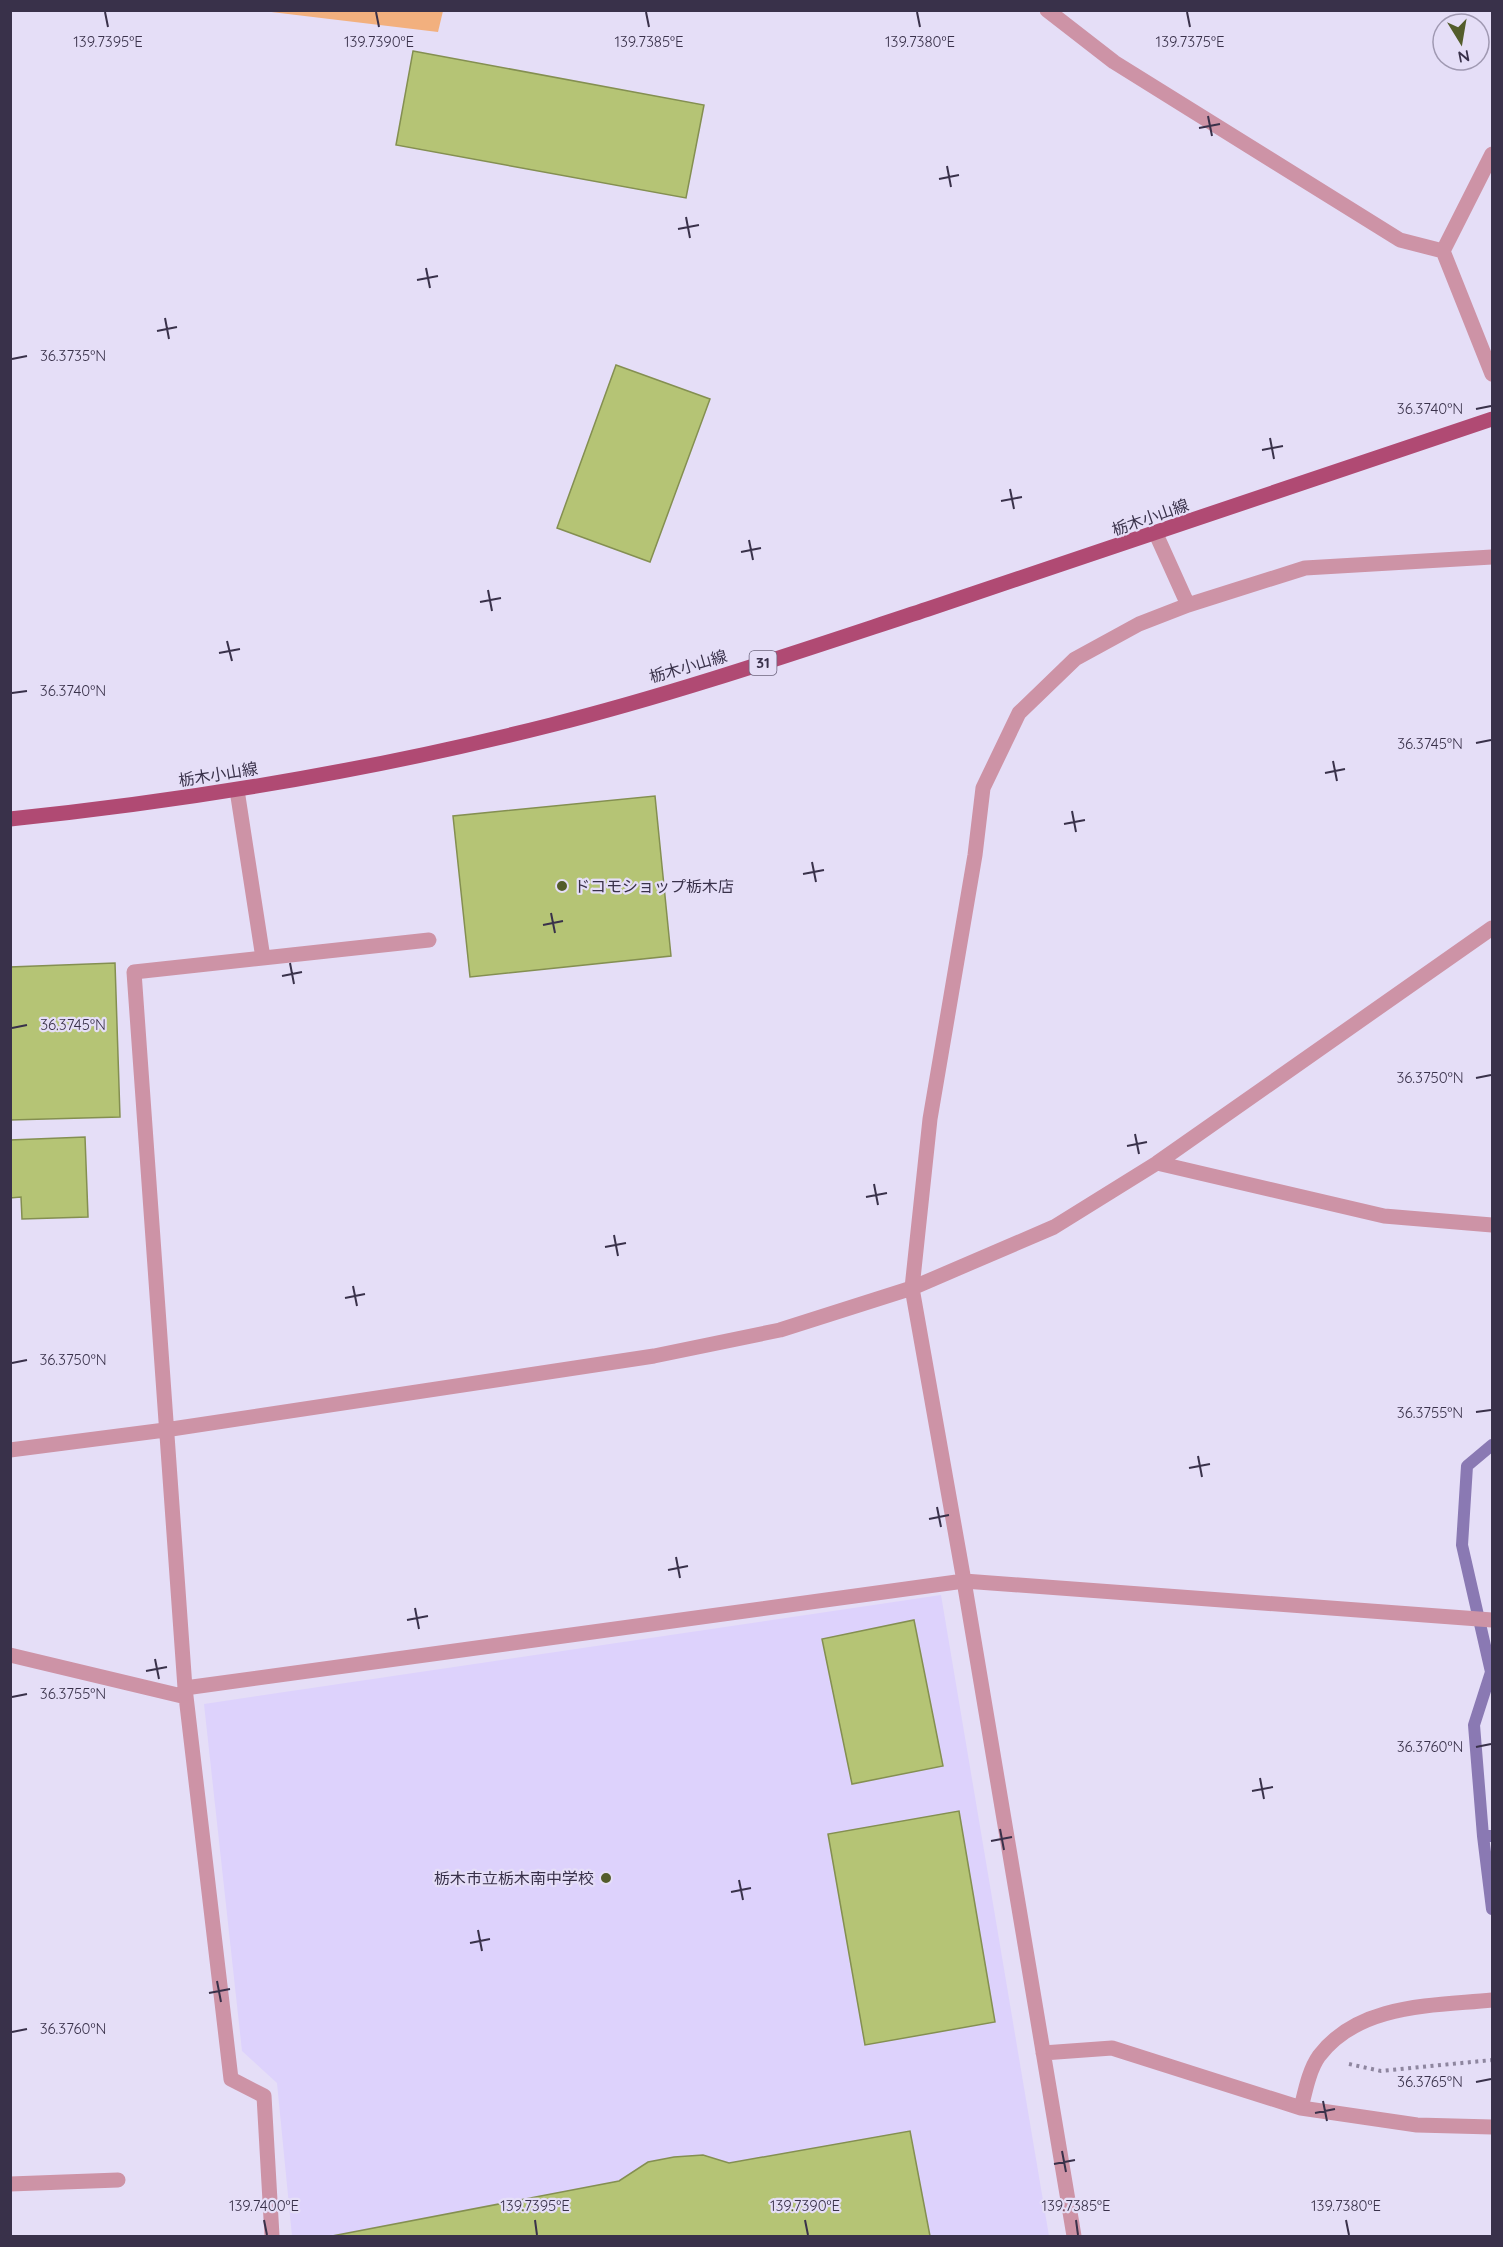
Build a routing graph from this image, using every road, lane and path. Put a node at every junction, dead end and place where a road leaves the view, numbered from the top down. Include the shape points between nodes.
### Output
1 (1047, 10) edge
2 (1492, 154) edge
3 (1443, 251) junction
4 (1492, 374) edge
5 (1492, 419) edge
6 (1156, 534) junction
7 (1492, 557) edge
8 (1188, 605) junction
9 (237, 790) junction
10 (10, 819) edge
11 (1492, 928) edge
12 (429, 940) dead end
13 (263, 958) junction
14 (1157, 1163) junction
15 (1492, 1225) edge
16 (912, 1288) junction
17 (165, 1430) junction
18 (10, 1450) edge
19 (964, 1581) junction
20 (1492, 1620) edge
21 (10, 1655) edge
22 (186, 1693) junction
23 (1486, 2001) edge
24 (1043, 2053) junction
25 (1319, 2057) junction
26 (1492, 2060) edge
27 (1301, 2108) junction
28 (1492, 2127) edge
29 (118, 2180) dead end
30 (10, 2184) edge
31 (272, 2236) edge
32 (1074, 2236) edge

1 - 3 street via 1114,62 1400,240
2 - 3 street
3 - 4 street
5 - 6 main road, 栃木小山線 / 31
6 - 8 street
6 - 9 main road, 栃木小山線 / 31 via 783,657 552,725 337,774
7 - 8 street via 1305,568
8 - 16 street via 1139,624 1075,659 1018,713 983,788 930,1119
9 - 10 main road, 栃木小山線 / 31 via 136,806
9 - 13 street
11 - 14 street
12 - 13 street
13 - 17 street via 134,972
14 - 15 street via 1384,1216
14 - 16 street via 1053,1227
16 - 17 street via 780,1330 654,1356
16 - 19 street
17 - 18 street
17 - 22 street
19 - 20 street
19 - 22 street
19 - 24 street
21 - 22 street
22 - 31 street via 231,2079 264,2096
23 - 25 street via 1395,2009 1344,2032
24 - 27 street via 1112,2048
24 - 32 street
25 - 26 path via 1381,2071
25 - 27 street
27 - 28 street via 1418,2125
29 - 30 street

